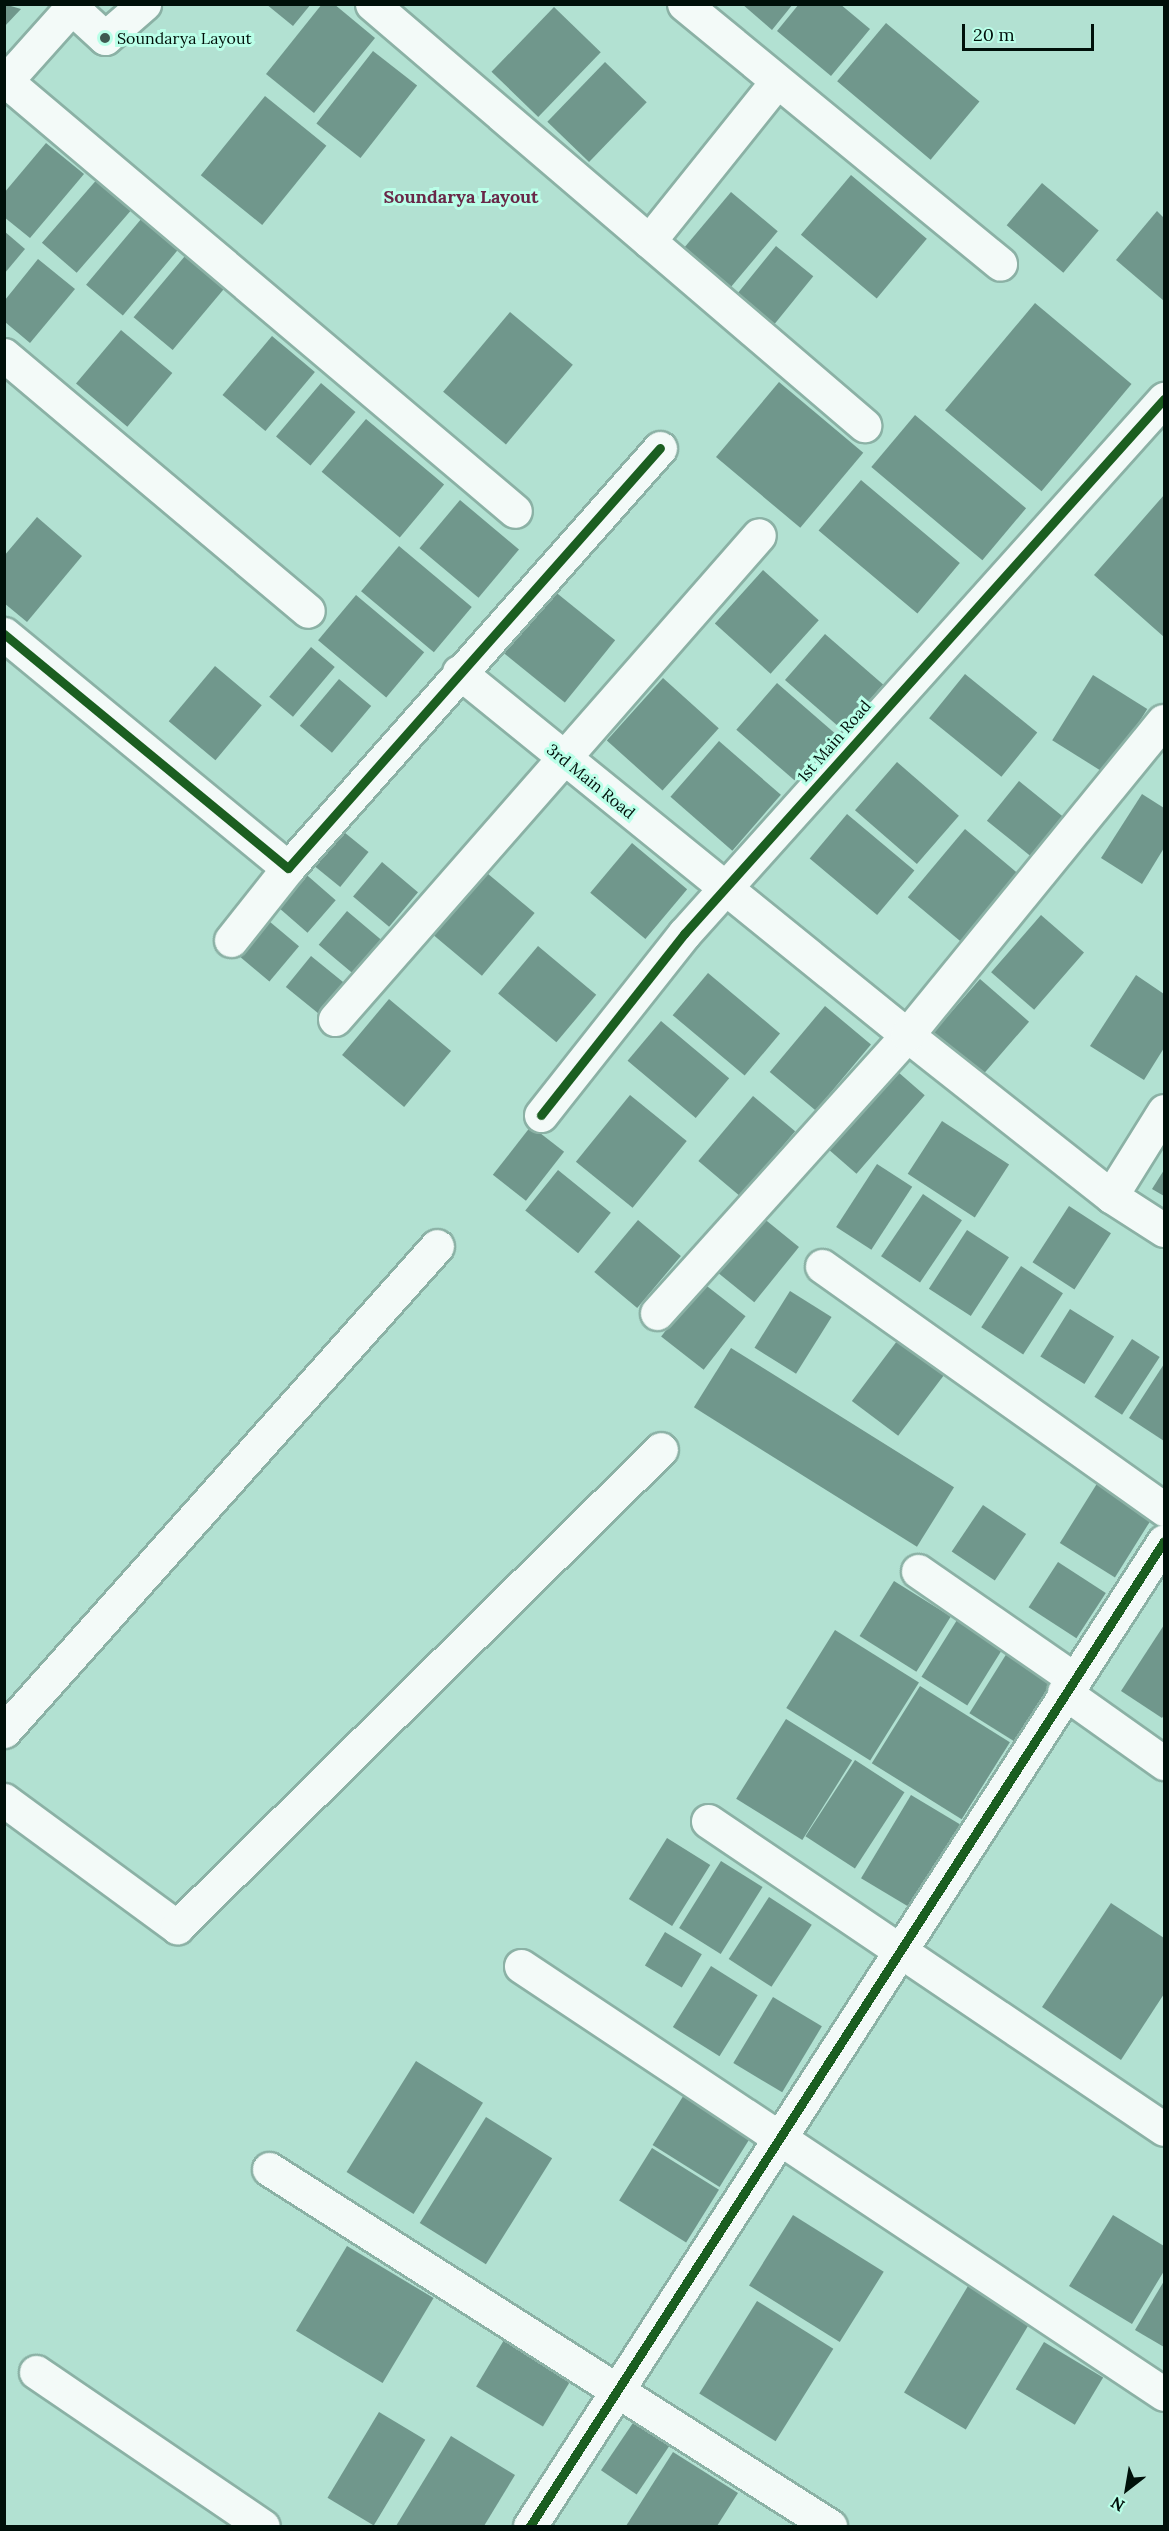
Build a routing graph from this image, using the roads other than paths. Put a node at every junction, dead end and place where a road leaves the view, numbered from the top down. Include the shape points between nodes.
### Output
1 (144, 4) edge
2 (372, 4) edge
3 (684, 4) edge
4 (70, 6) edge
5 (777, 81) junction
6 (5, 82) edge
7 (649, 241) junction
8 (1000, 264) dead end
9 (4, 355) edge
10 (1164, 399) edge
11 (864, 425) dead end
12 (660, 448) dead end
13 (514, 511) dead end
14 (759, 535) dead end
15 (308, 611) dead end
16 (4, 634) edge
17 (459, 672) junction
18 (1163, 721) dead end
19 (563, 757) junction
20 (288, 868) junction
21 (724, 889) junction
22 (231, 939) dead end
23 (335, 1019) dead end
24 (907, 1035) junction
25 (1164, 1111) edge
26 (541, 1115) dead end
27 (1111, 1196) junction
28 (1164, 1230) edge
29 (437, 1246) dead end
30 (822, 1266) dead end
31 (657, 1313) dead end
32 (662, 1449) dead end
33 (1164, 1509) edge
34 (1164, 1541) edge
35 (918, 1571) dead end
36 (1069, 1685) junction
37 (4, 1731) edge
38 (1164, 1764) edge
39 (4, 1800) edge
40 (708, 1821) dead end
41 (904, 1951) junction
42 (521, 1966) dead end
43 (1164, 2129) edge
44 (781, 2137) junction
45 (269, 2169) dead end
46 (36, 2372) dead end
47 (618, 2387) junction
48 (1164, 2394) edge
49 (263, 2526) edge
50 (530, 2526) edge
51 (830, 2526) edge

1 - 4 street via 105,38
2 - 7 street
3 - 5 street
4 - 6 street
5 - 7 street
5 - 8 street
6 - 13 street
7 - 11 street
9 - 15 street
10 - 21 street, 1st Main Road
12 - 17 street
14 - 19 street
16 - 20 street
17 - 19 street, 3rd Main Road
17 - 20 street
18 - 24 street
19 - 21 street, 3rd Main Road
19 - 23 street
20 - 22 street
21 - 24 street, 3rd Main Road
21 - 26 street, 1st Main Road
24 - 27 street, 3rd Main Road
24 - 31 street
25 - 27 street
27 - 28 street, 3rd Main Road
29 - 37 street
30 - 33 street
32 - 39 street via 177,1927
34 - 36 street
35 - 36 street
36 - 38 street
36 - 41 street
40 - 41 street
41 - 43 street
41 - 44 street
42 - 44 street
44 - 47 street
44 - 48 street
45 - 47 street
46 - 49 street
47 - 50 street
47 - 51 street

